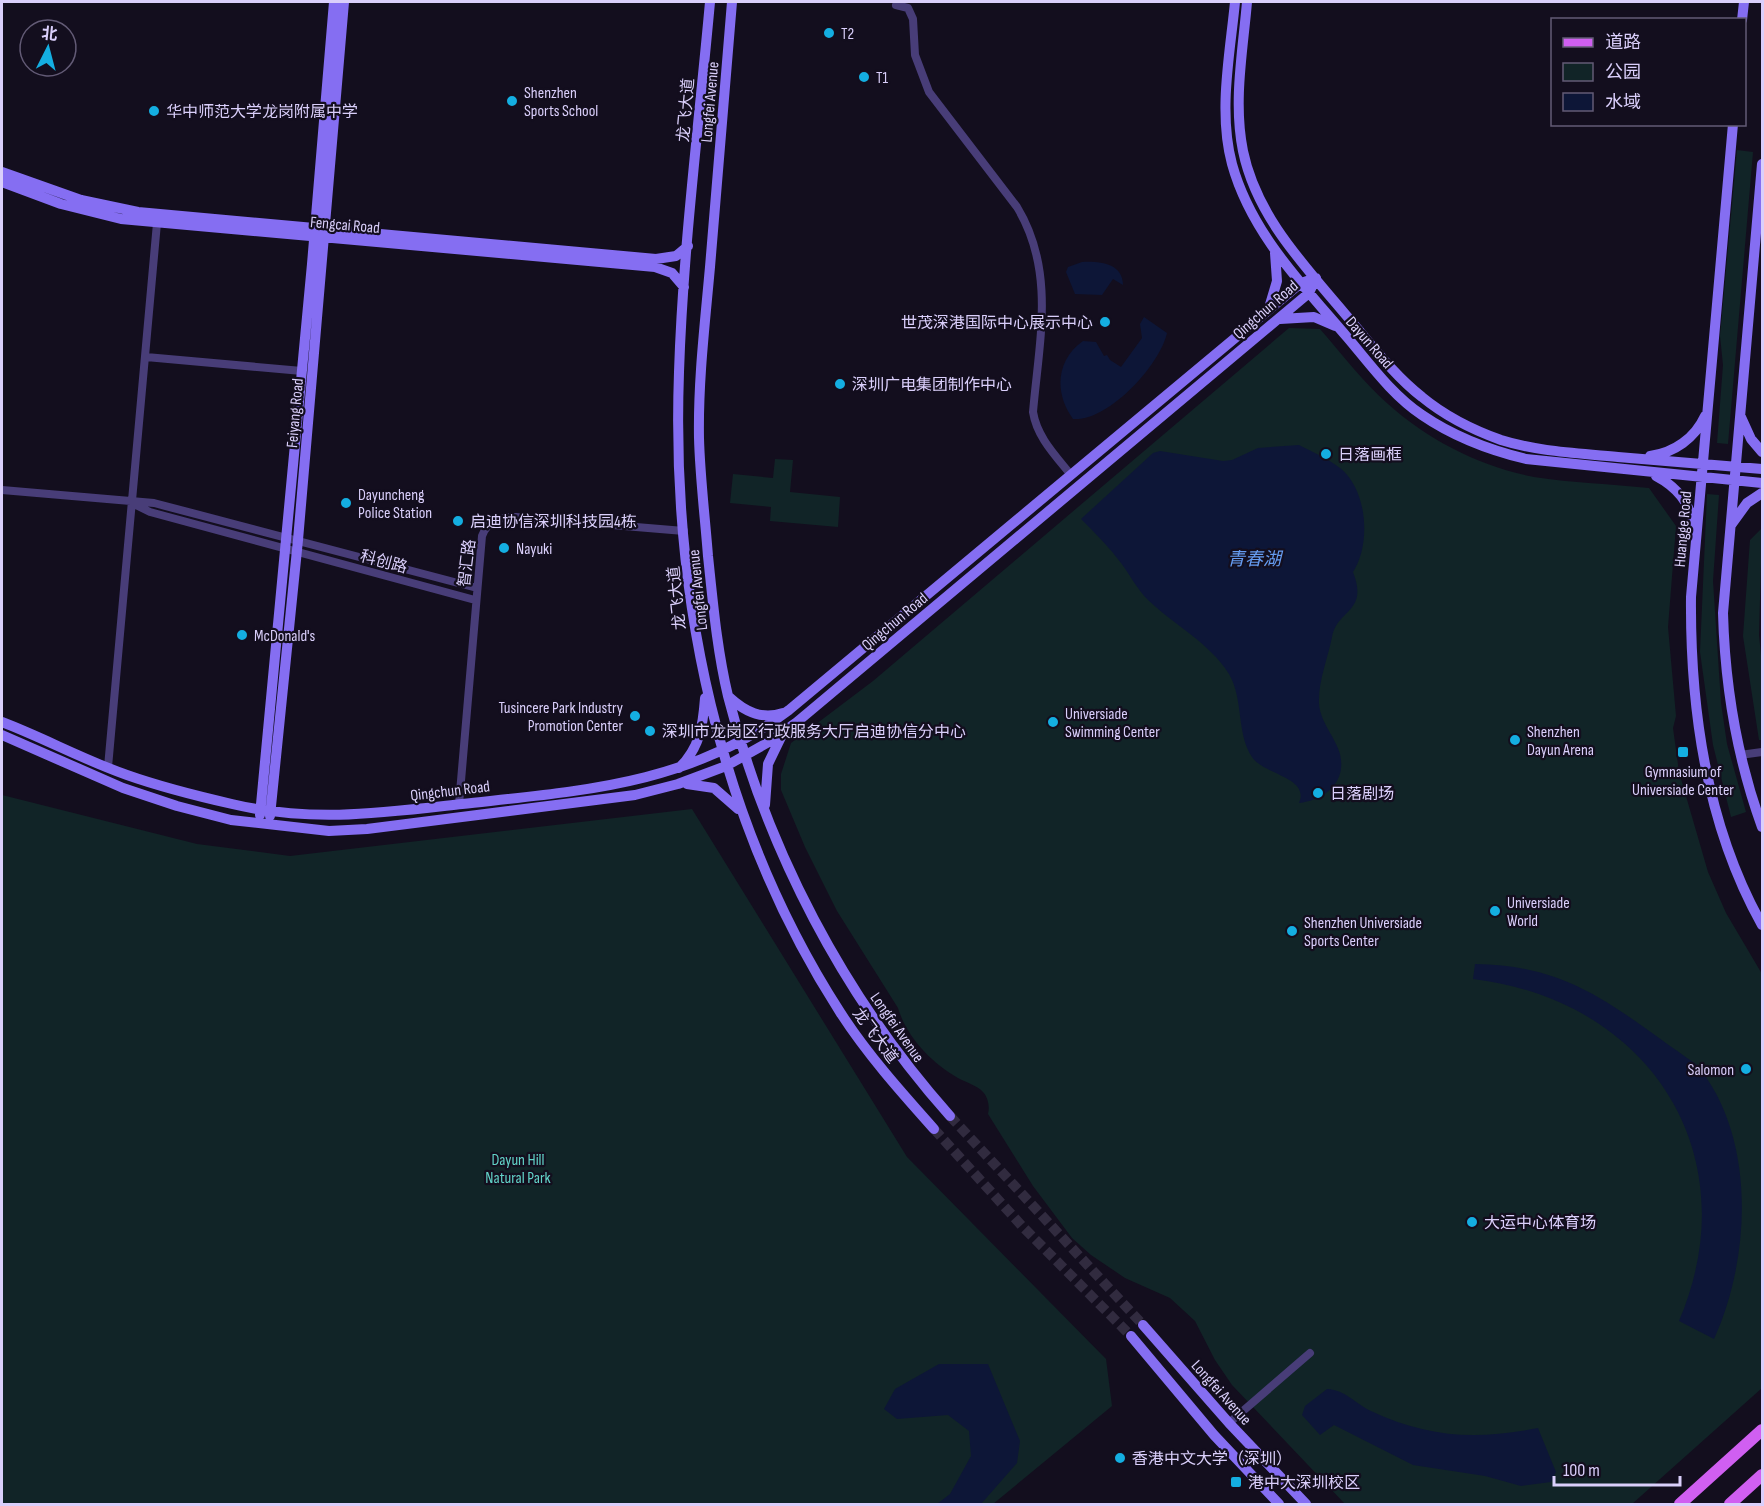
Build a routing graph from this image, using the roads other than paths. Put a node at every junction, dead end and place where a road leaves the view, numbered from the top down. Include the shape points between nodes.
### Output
1 (334, 2) edge
2 (344, 2) edge
3 (710, 2) edge
4 (732, 2) edge
5 (1235, 2) edge
6 (1247, 2) edge
7 (1744, 2) edge
8 (896, 5) dead end
9 (908, 5) edge
10 (1742, 18) edge
11 (1733, 126) edge
12 (1762, 164) edge
13 (2, 172) edge
14 (2, 182) edge
15 (157, 223) junction
16 (320, 232) junction
17 (688, 246) junction
18 (1275, 250) junction
19 (1316, 278) junction
20 (1301, 283) junction
21 (684, 287) junction
22 (1310, 293) junction
23 (1268, 311) junction
24 (1277, 320) junction
25 (1340, 329) junction
26 (146, 357) junction
27 (302, 371) junction
28 (1740, 411) junction
29 (1707, 412) junction
30 (1762, 452) edge
31 (1638, 458) junction
32 (1702, 464) junction
33 (1734, 466) junction
34 (1762, 469) edge
35 (1646, 472) junction
36 (1071, 475) junction
37 (1701, 477) junction
38 (1733, 480) junction
39 (1762, 483) edge
40 (2, 490) edge
41 (1762, 493) edge
42 (132, 503) junction
43 (684, 531) junction
44 (1728, 534) junction
45 (1696, 538) junction
46 (292, 544) junction
47 (477, 588) junction
48 (476, 600) junction
49 (706, 688) junction
50 (728, 696) junction
51 (789, 710) junction
52 (2, 722) edge
53 (784, 732) junction
54 (2, 735) edge
55 (742, 741) junction
56 (721, 751) junction
57 (1762, 752) edge
58 (1740, 755) junction
59 (745, 756) junction
60 (726, 766) junction
61 (108, 767) junction
62 (676, 770) junction
63 (678, 784) junction
64 (459, 804) junction
65 (265, 810) junction
66 (741, 812) junction
67 (765, 812) junction
68 (264, 825) junction
69 (1762, 827) edge
70 (1762, 925) edge
71 (950, 1116) tunnel mouth
72 (934, 1129) tunnel mouth
73 (1143, 1325) tunnel mouth
74 (1131, 1335) tunnel mouth
75 (1310, 1353) dead end
76 (1228, 1423) junction
77 (1762, 1430) edge
78 (1762, 1475) edge
79 (1279, 1504) edge
80 (1306, 1504) edge
81 (1680, 1504) edge
82 (1730, 1504) edge

1 - 16 street, Feiyang Road
2 - 16 street, Feiyang Road
3 - 17 street, 龙飞大道
4 - 50 street, Longfei Avenue via 702,352 699,437 716,628
5 - 18 street, Dayun Road via 1227,136 1239,186
6 - 19 street, Dayun Road via 1239,111 1243,152 1269,218
7 - 10 street
8 - 9 street
9 - 36 street via 913,19 915,55 929,92 1017,207 1037,249 1042,302 1035,426
11 - 29 street, Huangge Road
12 - 28 street
13 - 16 street, Fengcai Road via 63,195 124,210
14 - 15 street, Fengcai Road via 79,210
15 - 16 street, Fengcai Road
15 - 26 street
16 - 17 street, Fengcai Road via 656,258 676,256
16 - 21 street, Fengcai Road via 655,267 672,273
16 - 27 street, Feiyang Road
16 - 46 street, Feiyang Road
17 - 21 street, 龙飞大道
18 - 20 street, Dayun Road
18 - 23 street via 1277,281
19 - 20 street, Qingchun Road
19 - 22 street, Qingchun Road
19 - 31 street, Dayun Road via 1405,382 1458,422 1529,447
20 - 22 street, Dayun Road
20 - 23 street, Qingchun Road
21 - 43 street, 龙飞大道 via 678,405
22 - 24 street, Qingchun Road
22 - 25 street, Dayun Road
23 - 36 street, Qingchun Road
24 - 25 street via 1314,318
24 - 53 street, Qingchun Road
25 - 35 street, Dayun Road via 1404,401 1459,437 1526,459
26 - 27 street
26 - 42 street
27 - 46 street, Feiyang Road
28 - 30 street via 1751,439
28 - 33 street
29 - 31 street via 1698,429 1684,442 1672,450
29 - 32 street, Huangge Road
31 - 32 street, Dayun Road
32 - 33 street, Dayun Road
32 - 37 street, Huangge Road
33 - 34 street, Dayun Road
33 - 38 street
35 - 37 street, Dayun Road
35 - 45 street via 1667,482 1680,495 1689,510
36 - 51 street, Qingchun Road
37 - 38 street, Dayun Road
37 - 45 street, Huangge Road
38 - 39 street, Dayun Road
38 - 44 street
40 - 42 street
41 - 44 street via 1739,513
42 - 46 street via 154,503
42 - 61 street
43 - 47 street, 智汇路 via 500,518 489,524 482,536
43 - 49 street, 龙飞大道 via 692,622
44 - 58 street via 1724,646
45 - 70 street, Huangge Road via 1690,635 1698,724 1719,818
46 - 47 street
46 - 48 street, 科创路
46 - 65 street, Feiyang Road
47 - 48 street, 智汇路
48 - 64 street, 智汇路
49 - 56 street, 龙飞大道
49 - 62 street via 700,738
50 - 51 street via 754,714
50 - 55 street, Longfei Avenue
51 - 55 street, Qingchun Road
52 - 61 street, Qingchun Road
53 - 59 street, Qingchun Road
53 - 67 street via 768,764
54 - 68 street, Qingchun Road via 123,788 206,814
55 - 56 street, Qingchun Road
55 - 59 street, Longfei Avenue
56 - 60 street, 龙飞大道
56 - 62 street, Qingchun Road
57 - 58 street
58 - 69 street
59 - 60 street, Qingchun Road
59 - 67 street, Longfei Avenue
60 - 63 street, Qingchun Road
60 - 66 street, 龙飞大道
61 - 65 street, Qingchun Road via 177,790
62 - 64 street, Qingchun Road via 597,788
63 - 66 street via 714,788
63 - 68 street, Qingchun Road via 615,798 367,829 329,831
64 - 65 street, Qingchun Road via 341,816
65 - 68 street, Feiyang Road
66 - 72 street, 龙飞大道 via 784,912 821,981 864,1046
67 - 71 street, Longfei Avenue via 797,884 864,1006 914,1075
73 - 76 street, Longfei Avenue
74 - 79 street, Longfei Avenue via 1214,1435
75 - 76 street
76 - 80 street, Longfei Avenue
77 - 81 main road
78 - 82 main road

